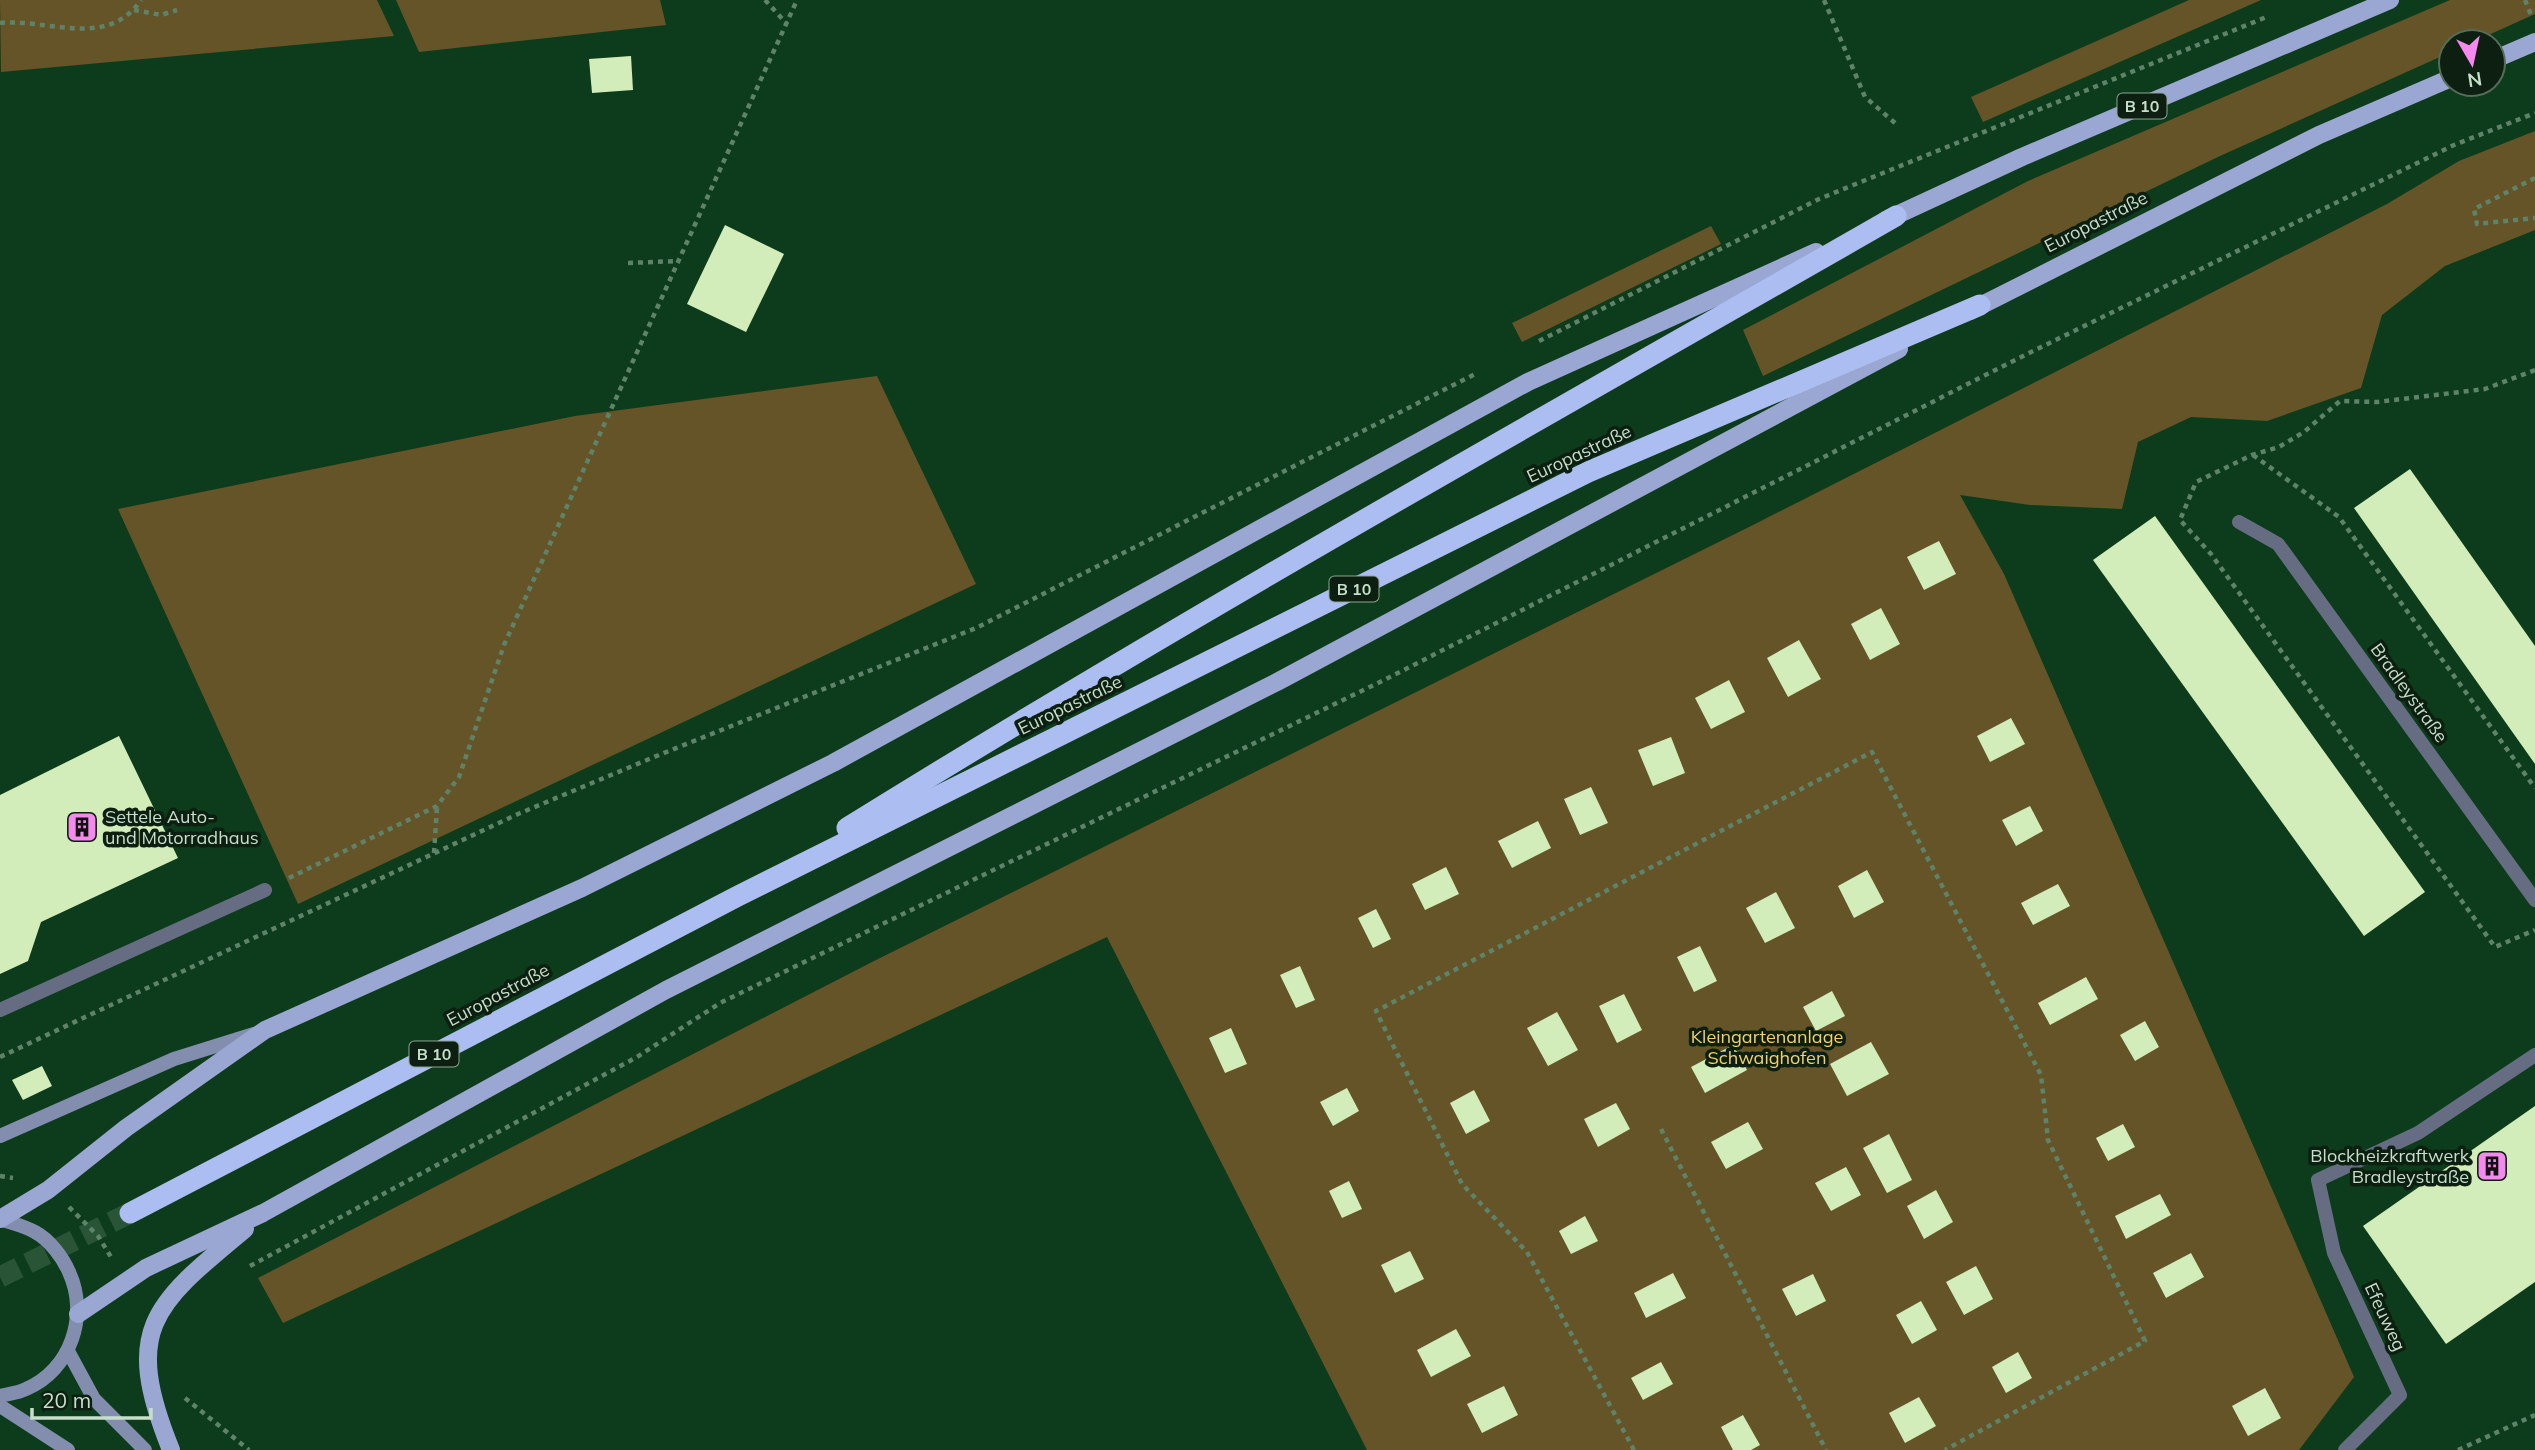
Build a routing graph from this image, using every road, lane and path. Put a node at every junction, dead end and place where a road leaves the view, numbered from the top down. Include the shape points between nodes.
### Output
1 (141, 0) edge
2 (765, 0) edge
3 (797, 0) edge
4 (1824, 0) edge
5 (2390, 0) edge
6 (134, 10) junction
7 (177, 10) dead end
8 (0, 23) edge
9 (787, 24) junction
10 (2535, 42) edge
11 (2507, 54) edge
12 (2437, 84) edge
13 (2535, 113) edge
14 (1895, 123) dead end
15 (2535, 178) edge
16 (1896, 216) junction
17 (2535, 218) edge
18 (678, 261) junction
19 (628, 264) dead end
20 (1980, 305) junction
21 (2535, 370) edge
22 (2252, 454) junction
23 (2239, 522) dead end
24 (976, 628) dead end
25 (2535, 788) edge
26 (437, 806) junction
27 (434, 852) junction
28 (265, 890) joint
29 (738, 896) junction
30 (2535, 900) edge
31 (2535, 930) edge
32 (0, 1010) edge
33 (265, 1030) junction
34 (2535, 1055) edge
35 (0, 1057) edge
36 (1661, 1129) dead end
37 (0, 1136) edge
38 (130, 1213) tunnel mouth
39 (263, 1213) junction
40 (0, 1219) edge
41 (239, 1272) dead end
42 (78, 1314) junction
43 (68, 1351) junction
44 (181, 1387) dead end
45 (0, 1396) edge
46 (0, 1406) edge
47 (2535, 1415) edge
48 (68, 1450) edge
49 (145, 1450) edge
50 (171, 1450) edge
51 (249, 1450) edge
52 (1634, 1450) edge
53 (1826, 1450) edge
54 (1945, 1450) edge
55 (2345, 1450) edge
56 (2458, 1450) edge

1 - 6 path
2 - 9 path
3 - 9 path
4 - 14 path via 1865,97
5 - 16 main road, Europastraße / B 10 via 2022,157
6 - 7 path via 161,15
6 - 8 path via 111,25 73,30
9 - 18 path
10 - 11 main road
12 - 20 main road, Europastraße / B 10 via 2319,135
13 - 41 path via 2454,145 2025,355 1380,682 720,1003 636,1057
15 - 17 path via 2474,209 2477,224
16 - 29 highway, Europastraße / B 10 via 965,754
16 - 33 main road via 1528,382 833,763 582,888
18 - 19 path
18 - 26 path via 504,645 459,777
20 - 29 highway, Europastraße / B 10 via 1588,472
20 - 39 main road via 1277,682 666,990
21 - 22 path via 2485,389 2377,402 2340,401 2304,432 2279,447
22 - 25 path via 2339,517
22 - 31 path via 2196,482 2180,520 2211,554 2495,947
23 - 30 lane, Bradleystraße via 2278,544
24 - 27 path via 654,757
26 - 27 path
26 - 28 path
27 - 35 path
28 - 32 lane
29 - 38 highway, Europastraße / B 10
33 - 37 main road via 174,1059
33 - 40 main road via 126,1128 48,1190
34 - 55 lane, Efeuweg via 2418,1133 2318,1180 2334,1253 2400,1395
36 - 53 path
39 - 42 main road via 146,1268
39 - 50 main road via 194,1271 171,1294 156,1319 149,1341 148,1372 151,1395
40 - 42 main road via 37,1233 63,1259 76,1286
42 - 43 main road
43 - 45 main road via 47,1376 26,1390
43 - 49 main road via 94,1399
44 - 51 path via 185,1399
46 - 48 main road
47 - 56 path
52 - 54 path via 1527,1252 1462,1184 1376,1011 1872,752 2041,1075 2048,1140 2145,1341

